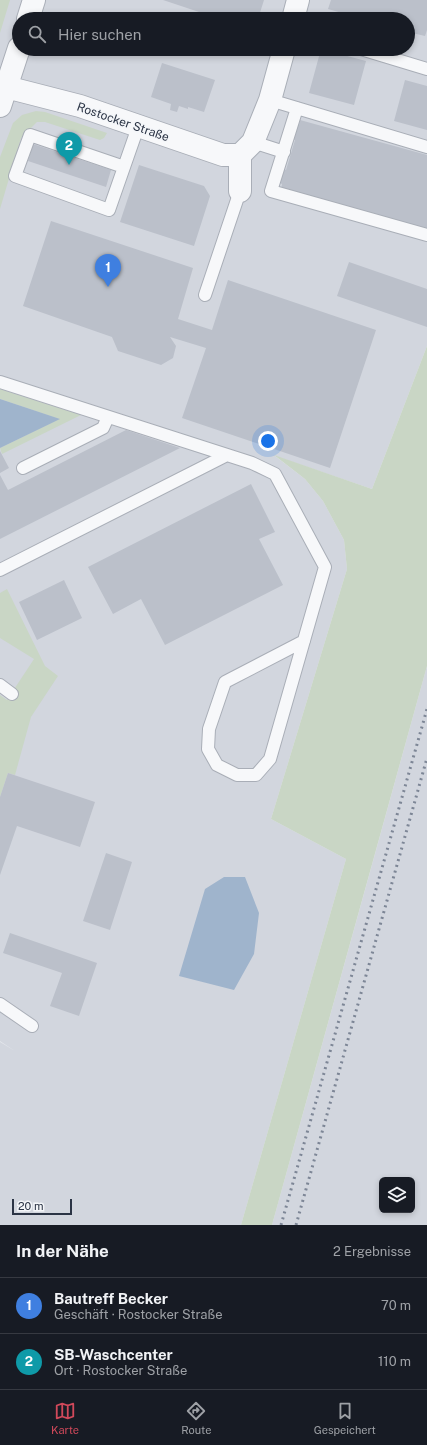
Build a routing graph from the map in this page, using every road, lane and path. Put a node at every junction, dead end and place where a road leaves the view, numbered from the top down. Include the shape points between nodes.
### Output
1 (34, 0) edge
2 (298, 0) edge
3 (30, 12) edge
4 (294, 12) edge
5 (16, 56) edge
6 (282, 56) edge
7 (384, 56) edge
8 (427, 69) edge
9 (2, 92) edge
10 (270, 100) junction
11 (297, 108) junction
12 (138, 126) junction
13 (427, 147) edge
14 (246, 148) junction
15 (284, 152) junction
16 (124, 167) junction
17 (240, 191) joint
18 (427, 235) edge
19 (205, 295) dead end
20 (0, 382) edge
21 (108, 417) junction
22 (227, 455) junction
23 (23, 468) dead end
24 (0, 570) edge
25 (304, 641) junction
26 (0, 685) edge
27 (12, 694) dead end
28 (0, 1004) edge
29 (32, 1026) dead end

1 - 3 street
2 - 4 street
5 - 9 street
6 - 10 street
7 - 8 lane
9 - 12 street, Rostocker Straße via 80,106
10 - 11 lane
10 - 14 street
11 - 13 lane
11 - 15 lane
12 - 14 street, Rostocker Straße via 223,155
12 - 16 lane
14 - 15 lane
14 - 17 street
15 - 18 lane via 272,191
16 - 16 lane via 109,210 15,176 30,135
17 - 19 lane
20 - 21 lane
21 - 22 lane
21 - 23 lane via 103,428
22 - 24 lane
22 - 25 lane via 275,474 325,567
25 - 25 lane via 225,682 209,729 208,749 217,765 237,775 256,775 270,759
26 - 27 lane
28 - 29 lane

